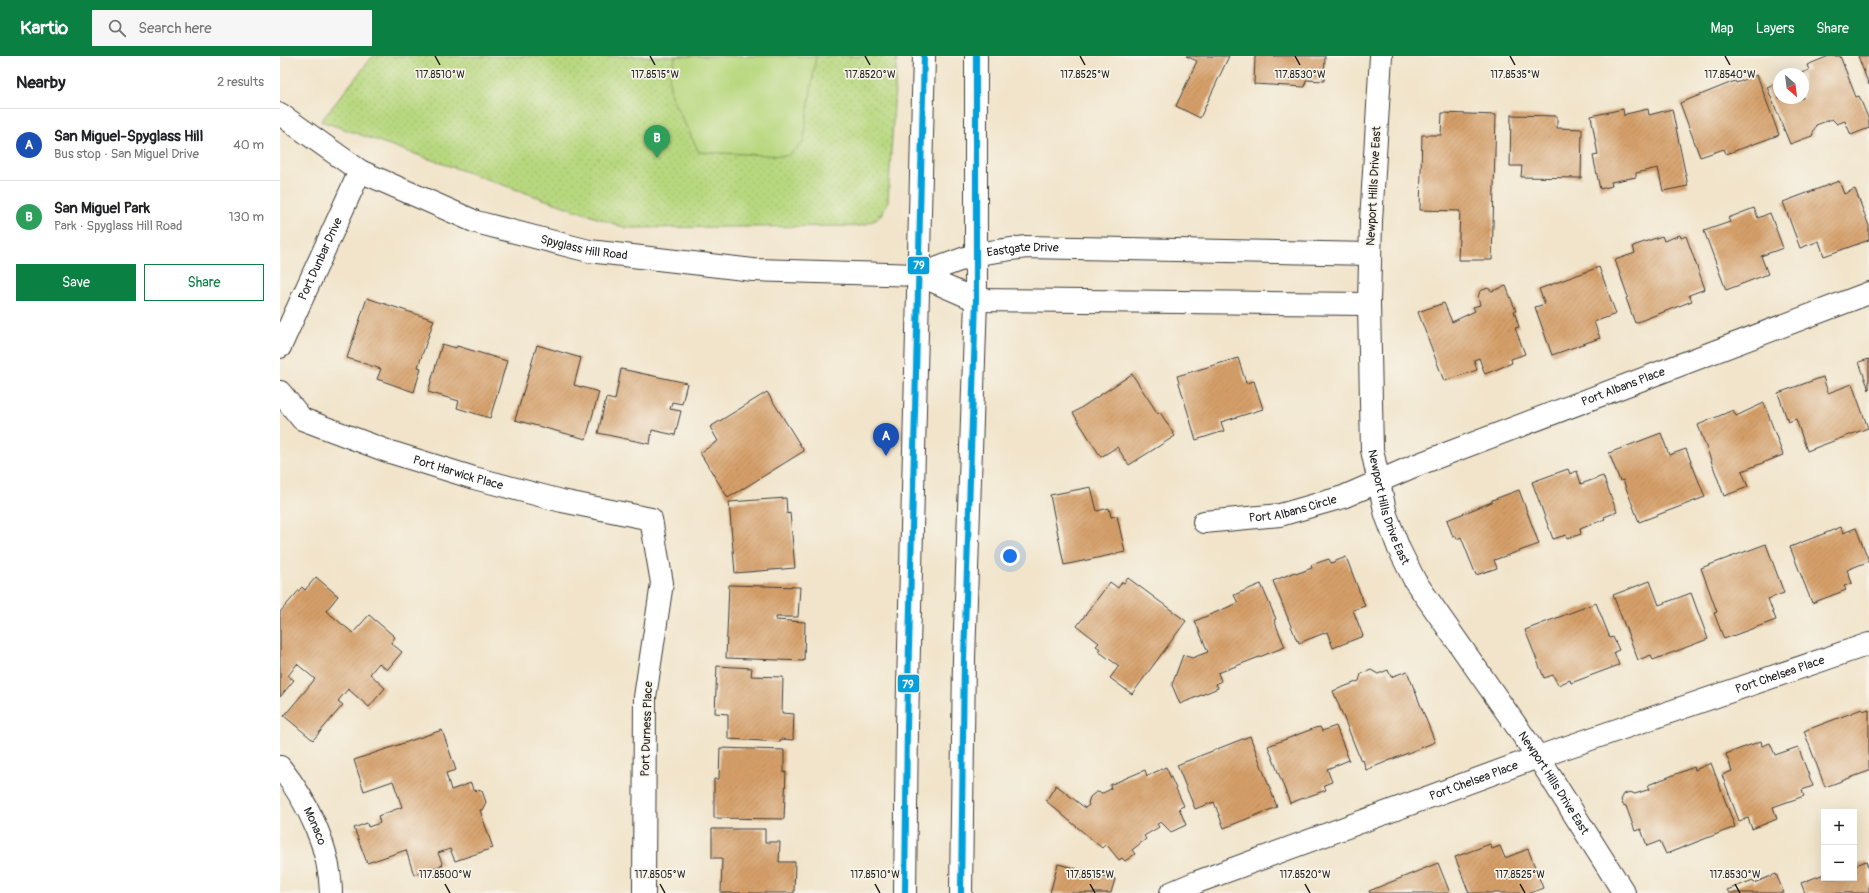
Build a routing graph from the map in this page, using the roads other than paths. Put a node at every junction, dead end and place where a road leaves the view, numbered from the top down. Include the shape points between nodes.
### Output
1 (924, 56) edge
2 (976, 56) edge
3 (1381, 56) edge
4 (280, 114) edge
5 (360, 171) junction
6 (976, 254) junction
7 (1370, 254) junction
8 (919, 275) junction
9 (1869, 293) edge
10 (976, 300) junction
11 (1369, 304) junction
12 (280, 347) edge
13 (280, 392) edge
14 (1378, 482) junction
15 (651, 519) joint
16 (1204, 522) dead end
17 (1869, 644) edge
18 (1538, 757) junction
19 (280, 767) edge
20 (331, 893) edge
21 (644, 893) edge
22 (906, 893) edge
23 (961, 893) edge
24 (1171, 893) edge
25 (1624, 893) edge

1 - 8 street
2 - 6 street
3 - 7 street, Newport Hills Drive East
4 - 5 street, Spyglass Hill Road
5 - 8 street, Spyglass Hill Road via 476,222 589,251 753,270
5 - 12 street, Port Dunbar Drive
6 - 7 street, Eastgate Drive via 1026,247
6 - 8 street, Eastgate Drive
6 - 10 street
7 - 11 street, Newport Hills Drive East
8 - 10 street
8 - 22 street via 907,726
9 - 14 street, Port Albans Place
10 - 11 street
10 - 23 street via 964,659
11 - 14 street, Newport Hills Drive East via 1372,450
13 - 15 street, Port Harwick Place via 302,419 387,451 474,478 562,501
14 - 16 street, Port Albans Circle via 1343,497 1280,515
14 - 18 street, Newport Hills Drive East via 1386,515 1415,581
15 - 21 street, Port Durness Place via 662,583 645,697
17 - 18 street, Port Chelsea Place
18 - 24 street, Port Chelsea Place
18 - 25 street, Newport Hills Drive East
19 - 20 street, Monaco via 292,782 310,814 323,848

